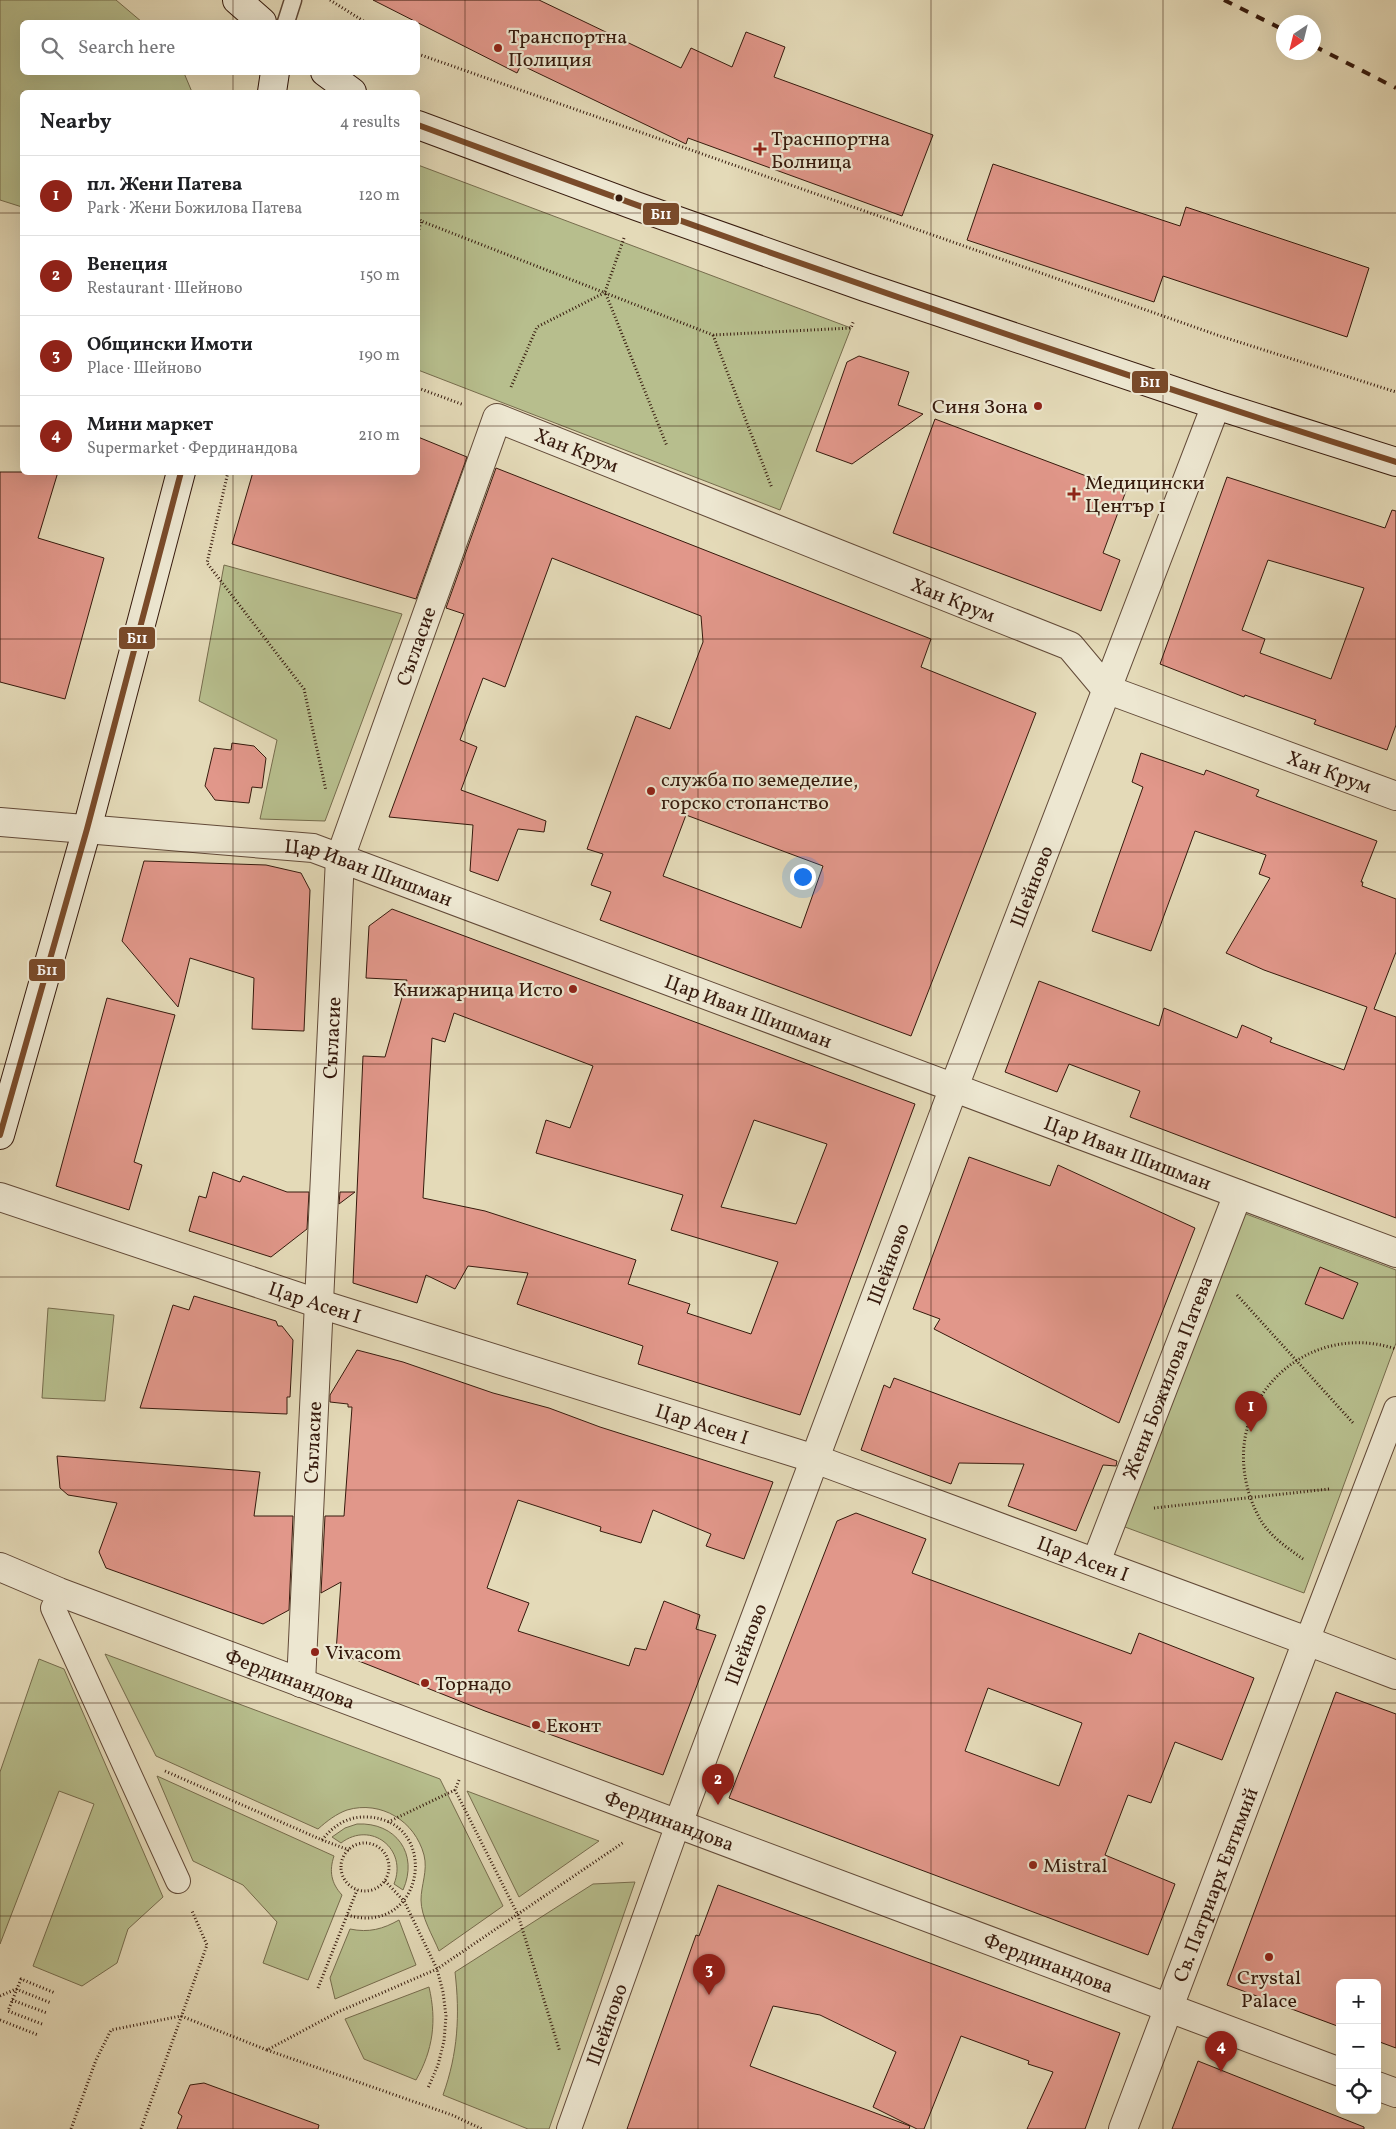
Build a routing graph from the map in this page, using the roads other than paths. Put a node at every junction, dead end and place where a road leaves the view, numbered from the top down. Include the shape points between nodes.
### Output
1 (237, 0) edge
2 (293, 0) edge
3 (260, 20) edge
4 (287, 20) edge
5 (275, 75) edge
6 (329, 75) edge
7 (272, 90) edge
8 (349, 90) edge
9 (420, 126) edge
10 (1216, 405) junction
11 (498, 418) joint
12 (1396, 462) edge
13 (180, 475) edge
14 (1106, 689) junction
15 (1396, 796) edge
16 (0, 822) edge
17 (87, 828) junction
18 (340, 858) junction
19 (954, 1087) junction
20 (0, 1135) edge
21 (1238, 1194) junction
22 (0, 1197) edge
23 (1396, 1253) edge
24 (320, 1304) junction
25 (1396, 1409) edge
26 (815, 1459) junction
27 (1096, 1562) junction
28 (0, 1567) edge
29 (53, 1608) dead end
30 (1307, 1641) junction
31 (1396, 1675) edge
32 (301, 1683) junction
33 (678, 1824) junction
34 (178, 1881) road end
35 (1169, 2008) junction
36 (1336, 2071) edge
37 (1381, 2087) edge
38 (1396, 2093) edge
39 (569, 2129) edge
40 (1123, 2129) edge

1 - 3 street
2 - 4 lane
5 - 7 street
6 - 8 street
9 - 10 street via 633,205
10 - 12 street
10 - 14 street, Шейново
11 - 14 street, Хан Крум via 1070,646
11 - 18 street, Съгласие
13 - 17 street
14 - 15 street, Хан Крум
14 - 19 street, Шейново
16 - 17 street, Цар Иван Шишман
17 - 18 street, Цар Иван Шишман via 313,848
17 - 20 street
18 - 19 street, Цар Иван Шишман
18 - 24 street, Съгласие
19 - 21 street, Цар Иван Шишман
19 - 26 street, Шейново
21 - 23 street, Цар Иван Шишман
21 - 27 street, Жени Божилова Патева
22 - 24 street, Цар Асен I
24 - 26 street, Цар Асен I
24 - 32 street, Съгласие
25 - 30 street
26 - 27 street, Цар Асен I
26 - 33 street, Шейново
27 - 30 street, Цар Асен I
28 - 32 street, Фердинандова
29 - 34 street
30 - 31 street, Цар Асен I
30 - 35 street, Св. Патриарх Евтимий
32 - 33 street, Фердинандова
33 - 35 street, Фердинандова
33 - 39 street, Шейново
35 - 36 street, Фердинандова
35 - 40 street, Св. Патриарх Евтимий
37 - 38 street

